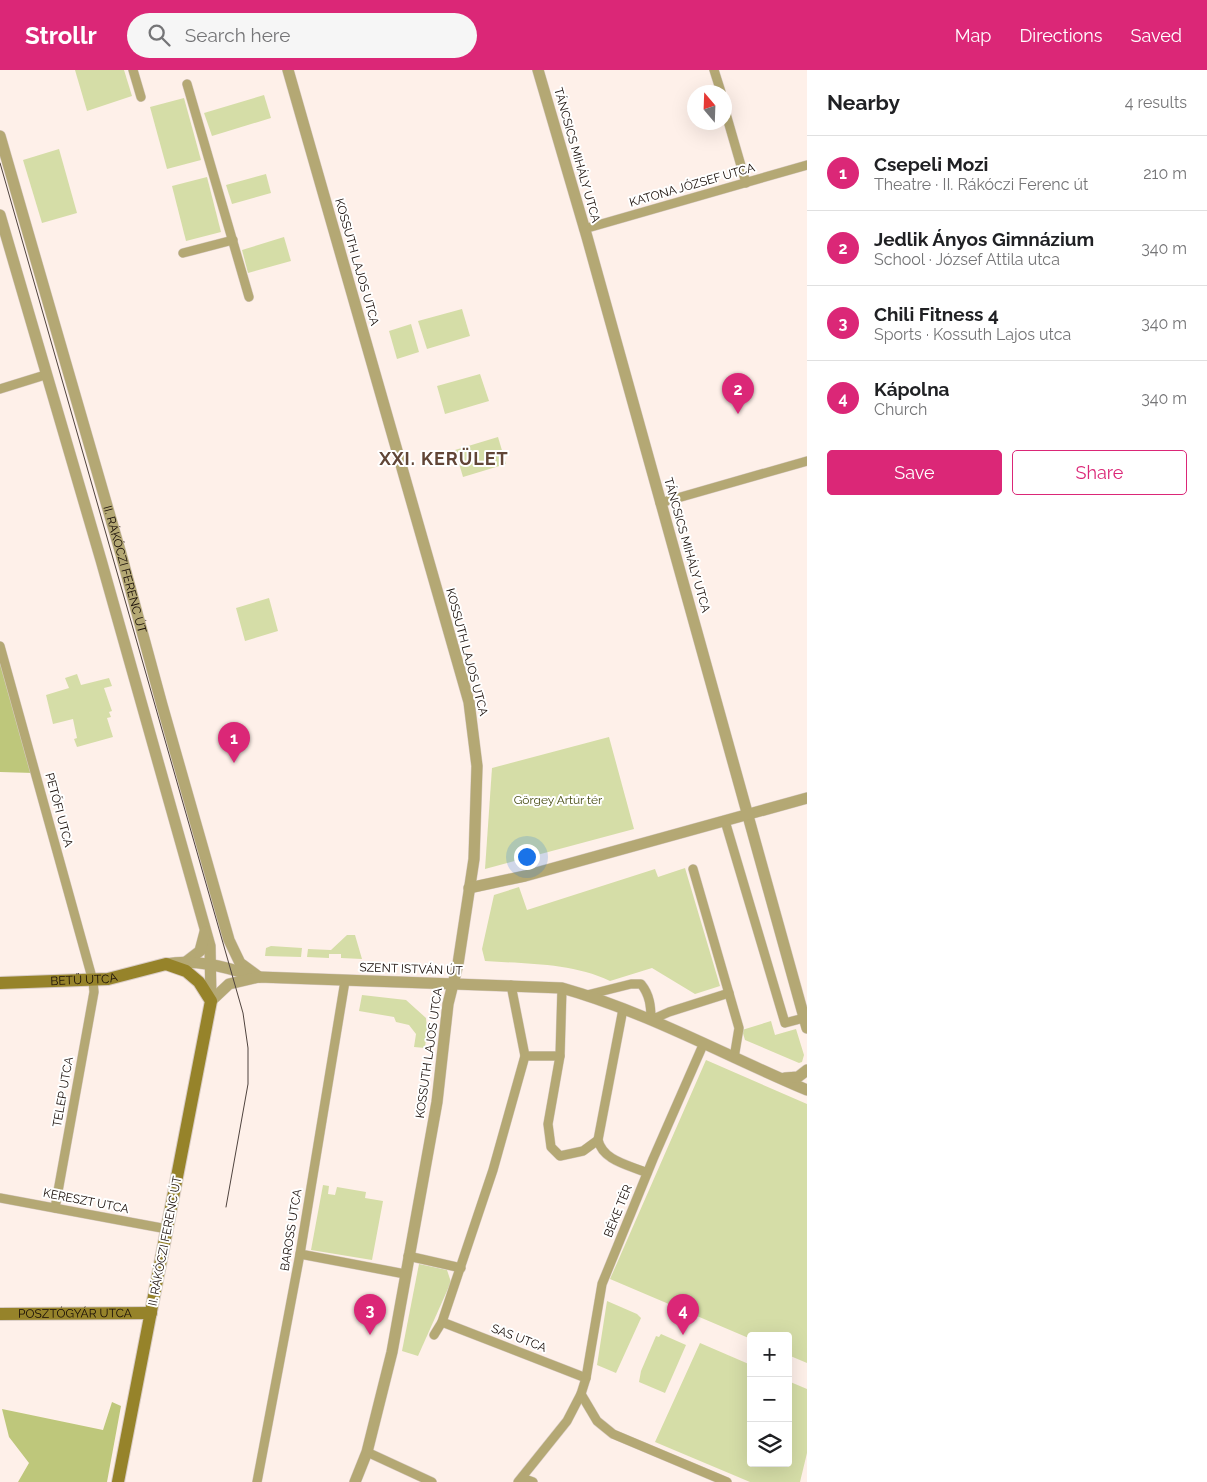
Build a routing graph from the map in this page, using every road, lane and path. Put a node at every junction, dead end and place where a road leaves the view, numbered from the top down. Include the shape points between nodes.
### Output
1 (133, 70) edge
2 (288, 70) edge
3 (538, 70) edge
4 (714, 70) edge
5 (187, 84) dead end
6 (719, 85) edge
7 (141, 97) dead end
8 (731, 130) edge
9 (0, 136) edge
10 (807, 165) edge
11 (746, 183) junction
12 (0, 215) edge
13 (584, 229) junction
14 (233, 240) junction
15 (183, 253) dead end
16 (249, 297) dead end
17 (46, 375) junction
18 (0, 389) edge
19 (807, 461) edge
20 (660, 503) junction
21 (0, 646) edge
22 (807, 798) edge
23 (748, 815) junction
24 (725, 821) junction
25 (693, 869) dead end
26 (469, 888) junction
27 (205, 930) junction
28 (232, 948) junction
29 (188, 961) junction
30 (166, 964) junction
31 (210, 964) junction
32 (223, 966) junction
33 (259, 978) junction
34 (93, 981) junction
35 (345, 981) junction
36 (0, 983) edge
37 (453, 985) junction
38 (511, 985) junction
39 (562, 988) junction
40 (729, 993) junction
41 (586, 995) junction
42 (211, 1001) junction
43 (623, 1009) junction
44 (651, 1020) junction
45 (806, 1024) edge
46 (703, 1045) junction
47 (525, 1056) junction
48 (560, 1056) junction
49 (734, 1058) junction
50 (807, 1070) edge
51 (779, 1078) junction
52 (807, 1090) edge
53 (598, 1140) junction
54 (647, 1173) junction
55 (0, 1198) edge
56 (55, 1208) junction
57 (167, 1229) junction
58 (300, 1254) junction
59 (408, 1256) junction
60 (461, 1268) junction
61 (405, 1274) junction
62 (151, 1313) junction
63 (0, 1314) edge
64 (442, 1322) junction
65 (434, 1335) dead end
66 (586, 1378) junction
67 (581, 1394) junction
68 (367, 1452) junction
69 (520, 1480) edge
70 (118, 1482) edge
71 (257, 1482) edge
72 (355, 1482) edge
73 (432, 1482) edge
74 (533, 1482) edge
75 (728, 1482) edge

1 - 7 street
2 - 26 street, KOSSUTH LAJOS UTCA via 469,702 474,729 477,793 474,859
3 - 13 street, TÁNCSICS MIHÁLY UTCA
4 - 6 street
5 - 14 street
8 - 11 street
9 - 28 street, II. RÁKÓCZI FERENC ÚT
10 - 11 street, KATONA JÓZSEF UTCA
11 - 13 street, KATONA JÓZSEF UTCA
12 - 17 street, II. RÁKÓCZI FERENC ÚT
13 - 20 street, TÁNCSICS MIHÁLY UTCA
14 - 15 street
14 - 16 street
17 - 18 street
17 - 27 street, II. RÁKÓCZI FERENC ÚT
19 - 20 street
20 - 23 street, TÁNCSICS MIHÁLY UTCA
21 - 34 street, PETŐFI UTCA
22 - 23 street
23 - 24 street
23 - 45 street, TÁNCSICS MIHÁLY UTCA
24 - 26 street via 526,876
24 - 45 street via 785,1024
25 - 40 street
26 - 37 street, KOSSUTH LAJOS UTCA
27 - 29 street via 200,951
27 - 31 street, II. RÁKÓCZI FERENC ÚT via 210,946
28 - 32 street, II. RÁKÓCZI FERENC ÚT
28 - 33 street via 240,963
29 - 30 street, BETŰ UTCA
29 - 31 street, BETŰ UTCA
30 - 34 main road, BETŰ UTCA
30 - 42 main road via 186,971 199,982
31 - 32 street, BETŰ UTCA
31 - 42 street, II. RÁKÓCZI FERENC ÚT
32 - 33 street, SZENT ISTVÁN ÚT
32 - 42 street, II. RÁKÓCZI FERENC ÚT
33 - 35 street, SZENT ISTVÁN ÚT
33 - 42 street, SZENT ISTVÁN ÚT via 228,984
34 - 36 main road, BETŰ UTCA
34 - 56 street, TELEP UTCA via 94,992
35 - 37 street, SZENT ISTVÁN ÚT
35 - 58 street, BAROSS UTCA
37 - 38 street, SZENT ISTVÁN ÚT
37 - 59 street, KOSSUTH LAJOS UTCA via 437,1102
38 - 39 street, SZENT ISTVÁN ÚT
38 - 47 street
39 - 41 street, SZENT ISTVÁN ÚT
39 - 48 street
40 - 44 street
40 - 49 street via 739,1028
41 - 43 street, SZENT ISTVÁN ÚT
41 - 44 street via 641,984 648,997
42 - 57 main road, II. RÁKÓCZI FERENC ÚT
43 - 44 street, SZENT ISTVÁN ÚT
43 - 53 street
44 - 46 street, SZENT ISTVÁN ÚT
46 - 49 street, SZENT ISTVÁN ÚT
46 - 54 street, BÉKE TÉR
47 - 48 street
47 - 60 street
48 - 53 street via 548,1124 552,1150 560,1156 583,1150
49 - 51 street, SZENT ISTVÁN ÚT
50 - 51 street via 798,1077
51 - 52 street, SZENT ISTVÁN ÚT
53 - 54 street via 601,1150 610,1158
54 - 66 street, BÉKE TÉR via 602,1284
55 - 56 street, KERESZT UTCA
56 - 57 street, KERESZT UTCA
57 - 62 main road, II. RÁKÓCZI FERENC ÚT
58 - 61 street
58 - 71 street, BAROSS UTCA
59 - 60 street
59 - 61 street, KOSSUTH LAJOS UTCA
60 - 64 street
61 - 68 street, KOSSUTH LAJOS UTCA via 392,1352
62 - 63 main road, POSZTÓGYÁR UTCA
62 - 70 main road, II. RÁKÓCZI FERENC ÚT
64 - 65 street
64 - 66 street, SAS UTCA
66 - 67 street, BÉKE TÉR
67 - 69 street, BÉKE TÉR via 567,1421
67 - 75 street via 597,1421 613,1434
68 - 72 street, KOSSUTH LAJOS UTCA
68 - 73 street
69 - 74 street, BÉKE TÉR

